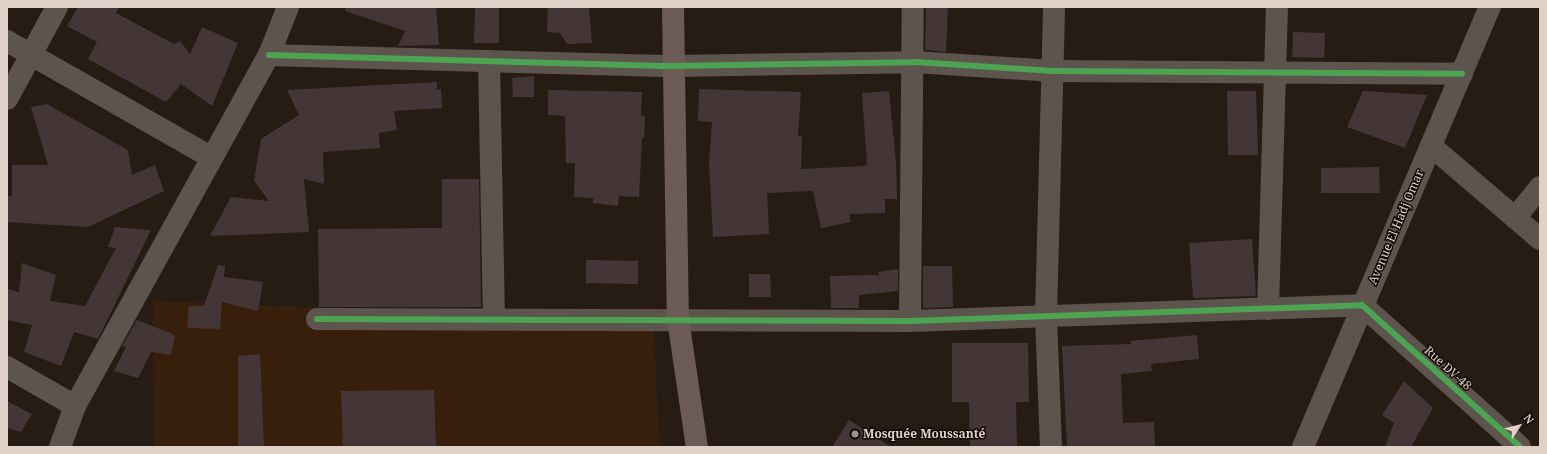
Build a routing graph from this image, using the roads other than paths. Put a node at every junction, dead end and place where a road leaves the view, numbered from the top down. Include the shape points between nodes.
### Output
1 (57, 7) edge
2 (288, 7) edge
3 (673, 7) edge
4 (913, 7) edge
5 (1054, 7) edge
6 (1277, 7) edge
7 (1490, 7) edge
8 (7, 41) edge
9 (32, 55) junction
10 (269, 55) junction
11 (489, 61) junction
12 (915, 62) junction
13 (673, 66) junction
14 (1054, 71) junction
15 (1276, 72) junction
16 (1462, 74) junction
17 (7, 99) edge
18 (1431, 146) junction
19 (212, 158) junction
20 (1540, 187) edge
21 (1515, 218) junction
22 (1540, 239) edge
23 (1362, 305) junction
24 (1268, 309) junction
25 (1046, 316) junction
26 (317, 319) dead end
27 (494, 319) junction
28 (678, 319) junction
29 (910, 321) junction
30 (7, 367) edge
31 (75, 406) junction
32 (60, 447) edge
33 (697, 447) edge
34 (1051, 447) edge
35 (1303, 447) edge
36 (1520, 447) edge

1 - 9 street
2 - 10 street
3 - 13 main road
4 - 12 street
5 - 14 street
6 - 15 street
7 - 16 street, Avenue El Hadj Omar
8 - 9 street
9 - 17 street
9 - 19 street
10 - 11 street
10 - 19 street
11 - 13 street
11 - 27 street
12 - 13 street
12 - 14 street
12 - 29 street
13 - 28 main road
14 - 15 street
14 - 25 street
15 - 16 street
15 - 24 street
16 - 18 street, Avenue El Hadj Omar
18 - 21 street
18 - 23 street, Avenue El Hadj Omar
19 - 31 street
20 - 21 street
21 - 22 street
23 - 24 street
23 - 35 street, Avenue El Hadj Omar
23 - 36 street, Rue DV-48
24 - 25 street
25 - 29 street
25 - 34 street
26 - 27 street
27 - 28 street
28 - 29 street
28 - 33 main road
30 - 31 street
31 - 32 street

